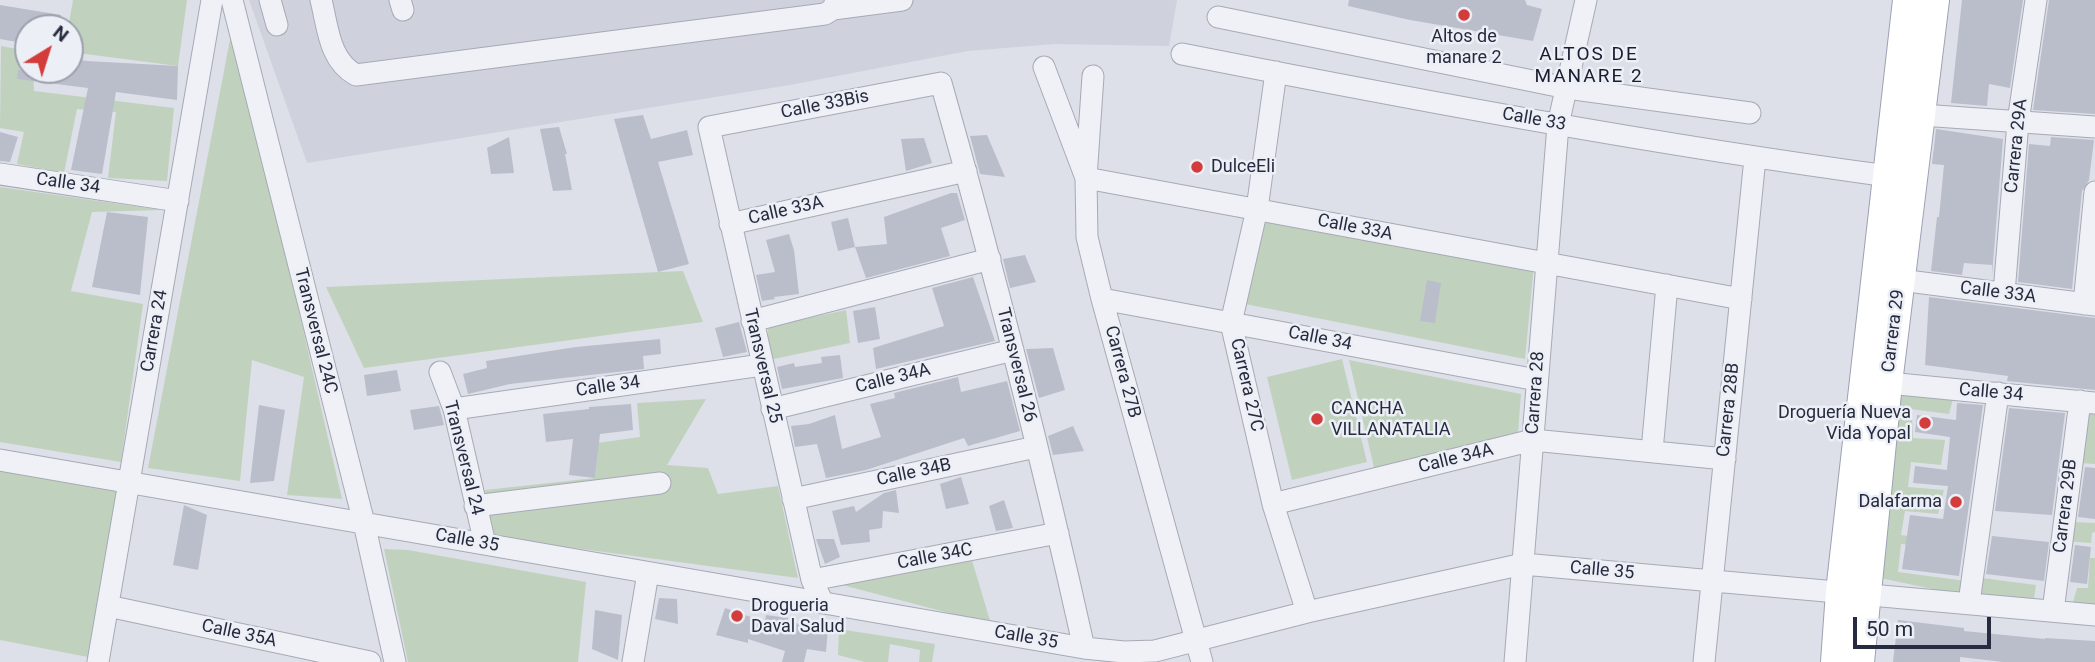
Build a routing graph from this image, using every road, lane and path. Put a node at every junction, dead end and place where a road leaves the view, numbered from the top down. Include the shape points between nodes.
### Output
1 (212, 0) edge
2 (232, 0) edge
3 (270, 0) edge
4 (321, 0) edge
5 (902, 0) edge
6 (1586, 0) edge
7 (1907, 0) edge
8 (1935, 0) edge
9 (2036, 0) edge
10 (835, 5) edge
11 (1219, 17) dead end
12 (277, 25) dead end
13 (1182, 54) dead end
14 (1044, 67) dead end
15 (1276, 72) junction
16 (1093, 76) dead end
17 (941, 83) joint
18 (1567, 88) junction
19 (1751, 113) dead end
20 (1907, 114) junction
21 (2018, 122) junction
22 (1558, 125) junction
23 (709, 127) joint
24 (2095, 127) edge
25 (1755, 158) junction
26 (966, 171) junction
27 (0, 174) edge
28 (1888, 176) junction
29 (1086, 178) junction
30 (2095, 191) edge
31 (178, 201) junction
32 (1257, 209) junction
33 (730, 224) junction
34 (990, 259) junction
35 (1547, 263) junction
36 (1900, 280) junction
37 (1667, 285) junction
38 (2004, 293) junction
39 (1102, 299) junction
40 (1741, 299) junction
41 (2090, 305) edge
42 (752, 321) junction
43 (1231, 323) junction
44 (1013, 350) junction
45 (762, 365) junction
46 (440, 372) dead end
47 (1537, 380) junction
48 (1888, 383) junction
49 (1998, 393) junction
50 (2087, 402) edge
51 (454, 409) junction
52 (772, 409) junction
53 (1533, 440) junction
54 (1035, 447) junction
55 (1651, 451) junction
56 (1725, 459) junction
57 (0, 460) edge
58 (129, 482) junction
59 (660, 483) dead end
60 (793, 499) junction
61 (1273, 504) junction
62 (475, 506) junction
63 (364, 523) junction
64 (1058, 533) junction
65 (485, 544) junction
66 (1523, 564) junction
67 (648, 573) junction
68 (812, 580) junction
69 (1712, 581) junction
70 (1853, 593) junction
71 (823, 603) junction
72 (1969, 603) junction
73 (108, 606) junction
74 (2053, 611) junction
75 (1307, 612) junction
76 (2095, 615) edge
77 (1196, 641) junction
78 (1084, 648) junction
79 (1051, 653) edge
80 (98, 662) edge
81 (370, 662) edge
82 (395, 662) edge
83 (633, 662) edge
84 (1202, 662) edge
85 (1515, 662) edge
86 (1704, 662) edge
87 (1835, 662) edge
88 (1860, 662) edge

1 - 31 street, Carrera 24
2 - 63 street, Transversal 24C
3 - 12 street
4 - 10 street via 336,58 356,75 825,14
5 - 10 street
6 - 18 street, Carrera 28
7 - 20 main road, Carrera 29
8 - 20 main road, Carrera 29
9 - 21 street, Carrera 29A
11 - 18 street
13 - 15 street, Calle 33
14 - 29 street
15 - 22 street, Calle 33
15 - 32 street, Carrera 27C
16 - 29 street, Carrera 27B
17 - 23 street, Calle 33Bis
17 - 26 street, Transversal 26
18 - 19 street
18 - 22 street, Carrera 28
20 - 21 street
20 - 28 main road, Carrera 29
20 - 36 main road, Carrera 29
21 - 24 street
21 - 38 street, Carrera 29A
22 - 25 street, Calle 33
22 - 35 street, Carrera 28
23 - 33 street, Transversal 25
25 - 28 street, Calle 33
25 - 40 street, Carrera 28B
26 - 33 street, Calle 33A
26 - 34 street, Transversal 26
27 - 31 street, Calle 34
28 - 70 main road, Carrera 29
29 - 32 street, Calle 33A
29 - 39 street, Carrera 27B via 1087,237
30 - 41 street
31 - 58 street, Carrera 24
32 - 35 street, Calle 33A
32 - 43 street, Carrera 27C
33 - 42 street, Transversal 25
34 - 42 street
34 - 44 street, Transversal 26
35 - 37 street, Calle 33A
35 - 47 street, Carrera 28
36 - 38 street, Calle 33A
36 - 48 main road, Carrera 29
37 - 40 street, Calle 33A
37 - 55 street
38 - 41 street, Calle 33A
39 - 43 street, Calle 34
39 - 77 street, Carrera 27B
40 - 56 street, Carrera 28B
42 - 45 street, Transversal 25
43 - 47 street, Calle 34
43 - 61 street, Carrera 27C
44 - 52 street, Calle 34A
44 - 54 street, Transversal 26
45 - 51 street, Calle 34
45 - 52 street, Transversal 25
46 - 51 street, Transversal 24
47 - 53 street, Carrera 28
48 - 49 street, Calle 34
48 - 70 main road, Carrera 29
49 - 50 street, Calle 34
49 - 72 street
50 - 74 street, Carrera 29B
51 - 62 street, Transversal 24
52 - 60 street, Transversal 25
53 - 55 street, Calle 34A
53 - 61 street, Calle 34A
53 - 66 street, Carrera 28
54 - 60 street, Calle 34B
54 - 64 street, Transversal 26
55 - 56 street, Calle 34A
56 - 69 street, Carrera 28B
57 - 58 street, Calle 35
58 - 63 street, Calle 35
58 - 73 street, Carrera 24
59 - 62 street
60 - 68 street, Transversal 25
61 - 75 street, Carrera 27C
62 - 65 street, Transversal 24
63 - 65 street, Calle 35
63 - 82 street, Transversal 24C
64 - 68 street, Calle 34C
64 - 78 street, Transversal 26
65 - 67 street, Calle 35
66 - 69 street, Calle 35
66 - 75 street, Calle 35
66 - 85 street, Carrera 28
67 - 71 street, Calle 35
67 - 83 street
68 - 71 street, Transversal 25
69 - 70 street, Calle 35
69 - 86 street, Carrera 28B
70 - 72 street, Calle 35
70 - 87 main road, Carrera 29
70 - 88 main road, Carrera 29
71 - 79 street, Calle 35
72 - 74 street, Calle 35
73 - 80 street, Carrera 24
73 - 81 street, Calle 35A
74 - 76 street, Calle 35
75 - 77 street, Calle 35
77 - 78 street, Calle 35 via 1156,651
77 - 84 street, Carrera 27B
78 - 79 street, Calle 35

